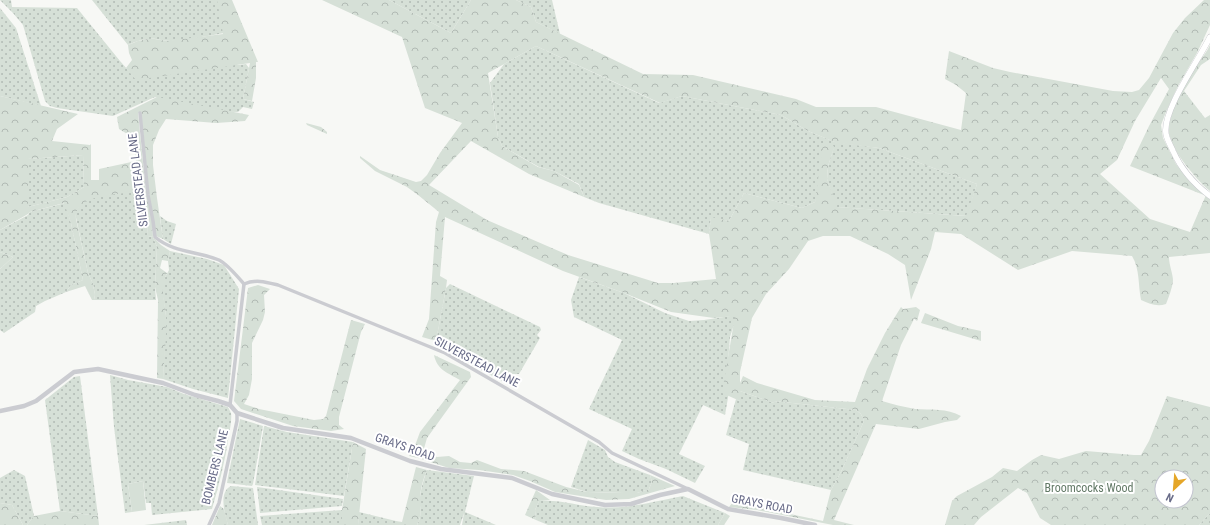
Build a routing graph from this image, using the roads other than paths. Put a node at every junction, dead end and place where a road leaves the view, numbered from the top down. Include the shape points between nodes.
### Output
1 (1210, 37) edge
2 (140, 113) dead end
3 (1210, 196) edge
4 (244, 284) junction
5 (230, 405) junction
6 (0, 411) edge
7 (237, 413) junction
8 (688, 489) junction
9 (209, 525) edge
10 (815, 525) edge

1 - 3 main road via 1178,94 1167,120 1166,134 1177,160 1196,185
2 - 4 street, SILVERSTEAD LANE via 155,237 163,244 220,261
4 - 5 street
4 - 8 street, SILVERSTEAD LANE via 250,281 278,285 445,353 600,442 612,453
5 - 6 street via 163,384 98,370 74,372 36,401
5 - 7 street
7 - 8 street, GRAYS ROAD via 284,428 351,438 410,462 441,469 512,478 552,494 605,505 631,504
7 - 9 street, BOMBERS LANE via 219,503
8 - 10 street, GRAYS ROAD via 728,509

